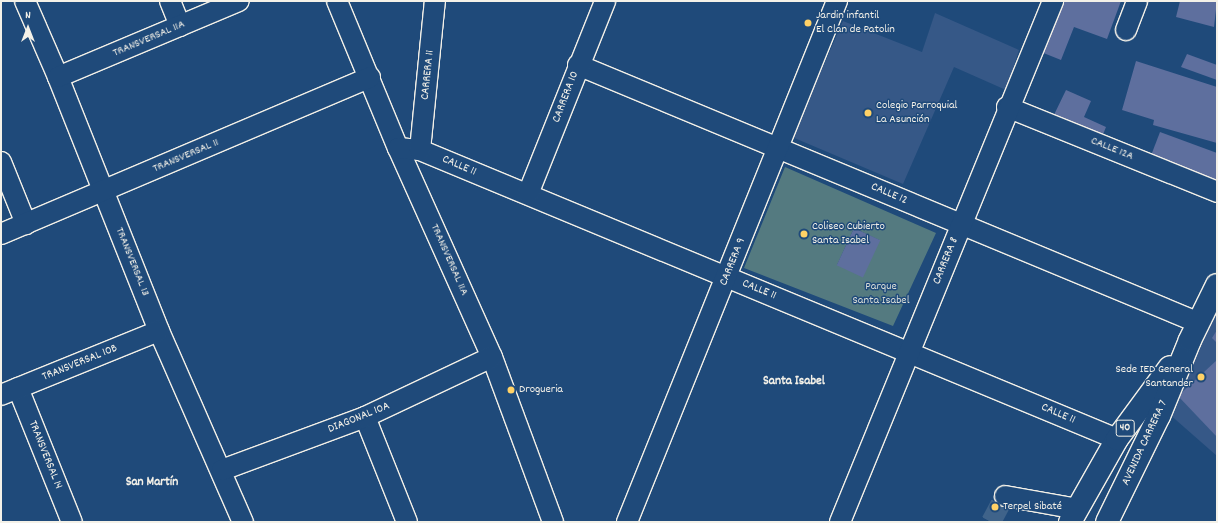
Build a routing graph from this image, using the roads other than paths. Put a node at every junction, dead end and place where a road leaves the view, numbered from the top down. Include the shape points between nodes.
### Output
1 (25, 1) edge
2 (170, 1) edge
3 (239, 1) edge
4 (337, 1) edge
5 (435, 1) edge
6 (605, 1) edge
7 (837, 1) edge
8 (1053, 1) edge
9 (1137, 1) edge
10 (180, 26) junction
11 (1126, 30) dead end
12 (578, 65) junction
13 (58, 77) junction
14 (370, 77) junction
15 (1007, 107) junction
16 (398, 148) junction
17 (779, 148) junction
18 (420, 150) junction
19 (1, 162) edge
20 (103, 192) junction
21 (1217, 192) edge
22 (528, 194) junction
23 (26, 224) junction
24 (962, 224) junction
25 (1, 234) edge
26 (727, 277) junction
27 (1217, 285) edge
28 (159, 331) junction
29 (1194, 332) junction
30 (911, 351) junction
31 (492, 357) junction
32 (9, 392) edge
33 (365, 417) junction
34 (1117, 439) junction
35 (222, 470) junction
36 (1005, 496) dead end
37 (1073, 516) edge
38 (72, 522) edge
39 (243, 522) edge
40 (407, 522) edge
41 (554, 522) edge
42 (627, 522) edge
43 (840, 522) edge
44 (1108, 522) edge

1 - 13 street, TRANSVERSAL 13
2 - 10 street
3 - 10 street, TRANSVERSAL 11A
4 - 14 street, TRANSVERSAL 11A
5 - 18 street, CARRERA 11
6 - 12 street, CARRERA 10
7 - 17 street, CARRERA 9
8 - 15 street, CARRERA 8
9 - 11 street
10 - 13 street, TRANSVERSAL 11A
12 - 17 street, CALLE 12
12 - 22 street, CARRERA 10
13 - 20 street, TRANSVERSAL 13
14 - 16 street, TRANSVERSAL 11A
14 - 20 street, TRANSVERSAL 11
15 - 21 street, CALLE 12A
15 - 24 street, CARRERA 8
16 - 18 street, CALLE 11
16 - 31 street, TRANSVERSAL 11A
17 - 24 street, CALLE 12
17 - 26 street, CARRERA 9
18 - 22 street, CALLE 11
19 - 23 street
20 - 23 street, TRANSVERSAL 11
20 - 28 street, TRANSVERSAL 13
22 - 26 street, CALLE 11
23 - 25 street, TRANSVERSAL 11
24 - 29 street, CALLE 12
24 - 30 street, CARRERA 8
26 - 30 street, CALLE 11
26 - 42 street, CARRERA 9
27 - 29 main road, AVENIDA CARRERA 7 / 40
28 - 32 street, TRANSVERSAL 10B
28 - 35 street, TRANSVERSAL 13
29 - 34 main road, AVENIDA CARRERA 7 / 40
29 - 44 main road, AVENIDA CARRERA 7 / 40 via 1159,416
30 - 34 street, CALLE 11
30 - 43 street, CARRERA 8
31 - 33 street, DIAGONAL 10A
31 - 41 street, TRANSVERSAL 11A
32 - 38 street, TRANSVERSAL 14
33 - 35 street, DIAGONAL 10A
33 - 40 street
34 - 37 main road, AVENIDA CARRERA 7 / 40
35 - 39 street, TRANSVERSAL 13
36 - 37 street

